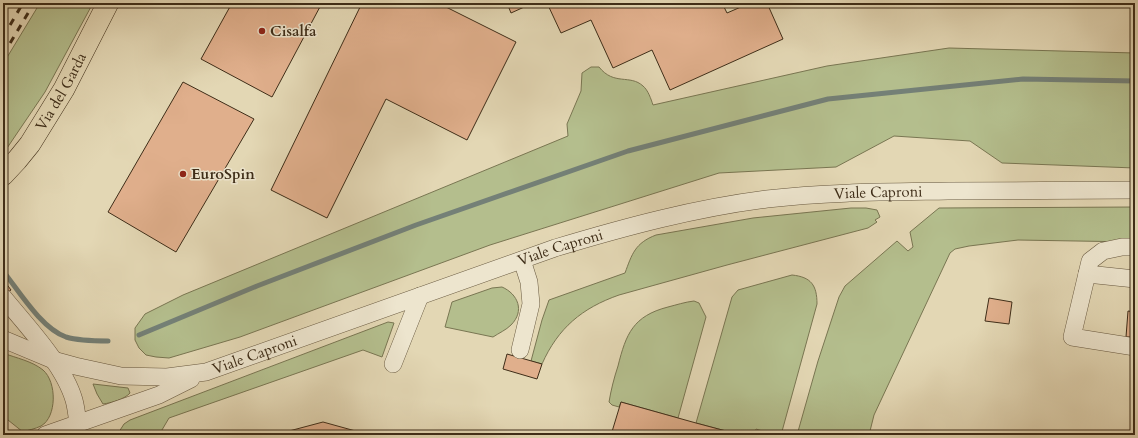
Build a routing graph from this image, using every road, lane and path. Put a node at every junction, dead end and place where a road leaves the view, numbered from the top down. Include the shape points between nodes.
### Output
1 (108, 3) edge
2 (3, 174) edge
3 (1135, 190) edge
4 (1135, 247) edge
5 (522, 260) junction
6 (1087, 274) junction
7 (1135, 279) edge
8 (420, 296) junction
9 (3, 297) edge
10 (4, 340) edge
11 (1135, 347) edge
12 (520, 350) dead end
13 (53, 360) junction
14 (393, 364) dead end
15 (206, 372) junction
16 (78, 424) junction
17 (45, 435) edge

1 - 2 main road, Via del Garda via 64,89 30,144
3 - 5 street, Viale Caproni via 866,192 766,200 636,225
4 - 6 street via 1103,251 1090,261
5 - 8 street, Viale Caproni
5 - 12 street via 529,282 531,304
6 - 7 street
6 - 11 street via 1072,337
8 - 14 street
8 - 15 street, Viale Caproni
9 - 13 street
10 - 13 street, Viale Caproni
13 - 15 street, Viale Caproni via 121,376 167,377
13 - 16 street via 64,376 74,399
15 - 16 street via 159,395
16 - 17 street

